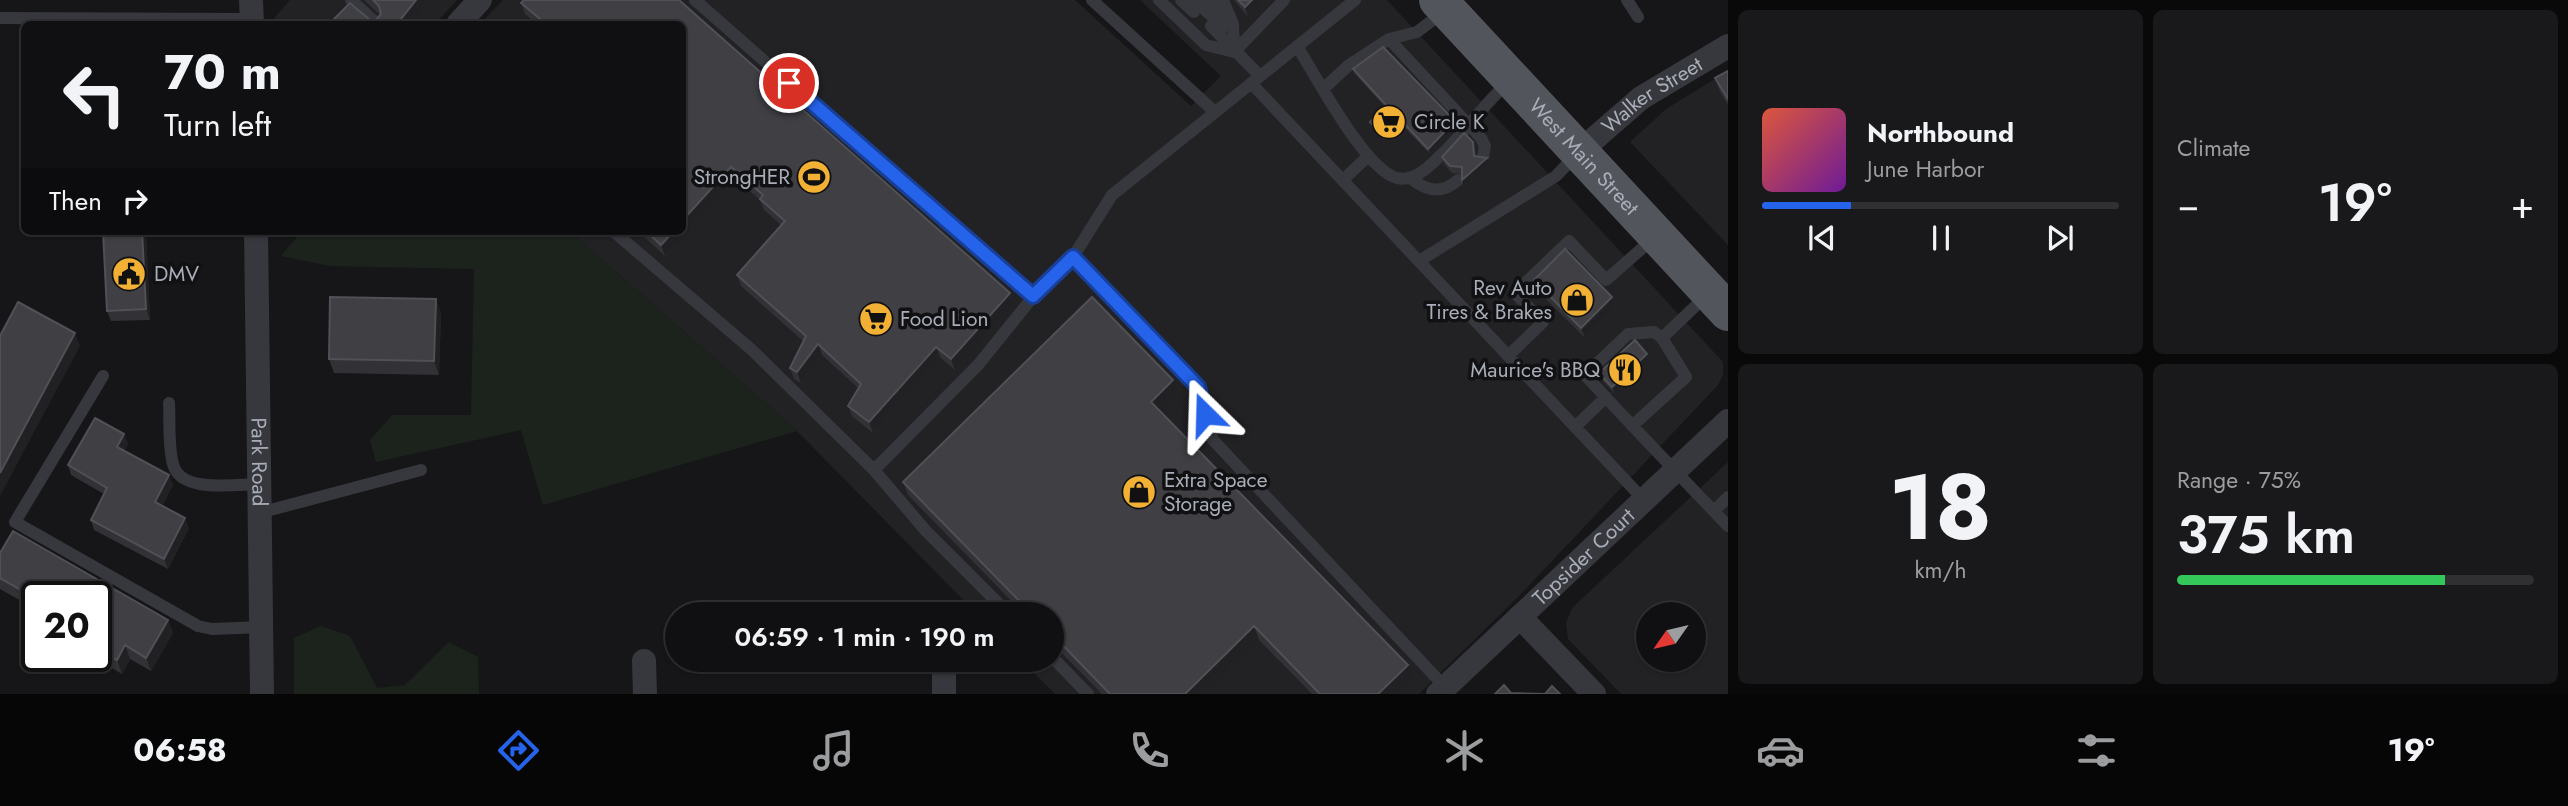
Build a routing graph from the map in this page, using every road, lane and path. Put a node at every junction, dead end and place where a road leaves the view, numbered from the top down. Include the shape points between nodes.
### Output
1 (351, 0) edge
2 (480, 0) edge
3 (695, 0) edge
4 (1092, 0) edge
5 (1159, 0) edge
6 (1181, 0) edge
7 (1208, 0) edge
8 (1223, 0) edge
9 (1284, 0) edge
10 (1356, 0) edge
11 (1627, 0) edge
12 (1442, 5) edge
13 (1194, 6) edge
14 (252, 14) edge
15 (1637, 17) dead end
16 (0, 18) edge
17 (374, 21) edge
18 (461, 21) edge
19 (1211, 26) dead end
20 (1389, 39) junction
21 (1297, 46) junction
22 (1728, 46) edge
23 (1234, 52) junction
24 (1255, 79) junction
25 (1511, 79) junction
26 (1324, 89) junction
27 (1214, 112) junction
28 (1471, 127) junction
29 (1579, 152) junction
30 (1367, 157) junction
31 (1483, 157) edge
32 (1410, 178) junction
33 (1343, 180) junction
34 (1458, 180) dead end
35 (256, 235) edge
36 (618, 235) edge
37 (1657, 235) junction
38 (1073, 257) junction
39 (1419, 261) junction
40 (1033, 296) junction
41 (1719, 302) edge
42 (1662, 338) junction
43 (1508, 356) junction
44 (103, 376) dead end
45 (1606, 397) junction
46 (169, 403) dead end
47 (1728, 421) edge
48 (1632, 426) junction
49 (1575, 427) junction
50 (421, 470) dead end
51 (874, 470) junction
52 (1675, 471) junction
53 (258, 484) junction
54 (1728, 498) edge
55 (1644, 500) junction
56 (1714, 511) junction
57 (259, 513) junction
58 (1728, 526) edge
59 (997, 602) edge
60 (1520, 617) junction
61 (261, 626) junction
62 (644, 661) dead end
63 (1064, 669) edge
64 (944, 672) edge
65 (1441, 691) edge
66 (262, 694) edge
67 (645, 694) edge
68 (944, 694) edge
69 (1088, 694) edge
70 (1594, 694) edge

1 - 17 lane
2 - 18 street
3 - 40 lane
4 - 27 lane
5 - 23 lane via 1206,45
6 - 13 lane
7 - 23 lane via 1218,9
8 - 23 lane via 1233,24
9 - 23 lane
10 - 21 lane
11 - 15 lane
12 - 20 lane via 1417,32
12 - 25 main road, West Main Street
13 - 23 lane via 1215,19
14 - 16 lane
19 - 23 lane
20 - 26 lane via 1349,65
20 - 28 lane
21 - 24 lane
21 - 26 lane
22 - 29 street, Walker Street via 1641,98
23 - 24 lane
24 - 27 lane
24 - 33 lane
25 - 28 lane via 1485,102
25 - 29 main road, West Main Street
26 - 30 lane
27 - 38 lane via 1112,195
28 - 31 lane via 1485,146
28 - 32 lane
29 - 37 main road, West Main Street
29 - 39 lane via 1556,176
30 - 32 lane via 1396,178
30 - 33 lane
32 - 34 lane via 1437,191
33 - 39 lane
35 - 53 street, Park Road
36 - 51 lane via 751,350
37 - 41 main road, West Main Street
37 - 43 lane via 1606,280 1569,242 1515,293 1543,322
38 - 40 lane
38 - 65 lane via 1198,387 1213,440
39 - 43 lane
40 - 51 lane via 978,365
41 - 42 lane
42 - 45 lane via 1654,332 1628,334 1585,375
42 - 48 lane via 1686,377
43 - 49 lane
44 - 61 lane via 15,522 198,626
45 - 48 lane
45 - 49 lane
46 - 53 lane via 173,466 182,479 199,484
47 - 52 street, Topsider Court
48 - 52 lane
49 - 55 lane
50 - 57 lane
51 - 59 lane via 926,531
52 - 55 street, Topsider Court
52 - 56 lane
53 - 57 street, Park Road
54 - 56 lane
55 - 60 street, Topsider Court
56 - 58 lane
57 - 61 street, Park Road
60 - 65 street, Topsider Court
60 - 70 street
61 - 66 street, Park Road
62 - 67 street
63 - 69 lane
64 - 68 street

